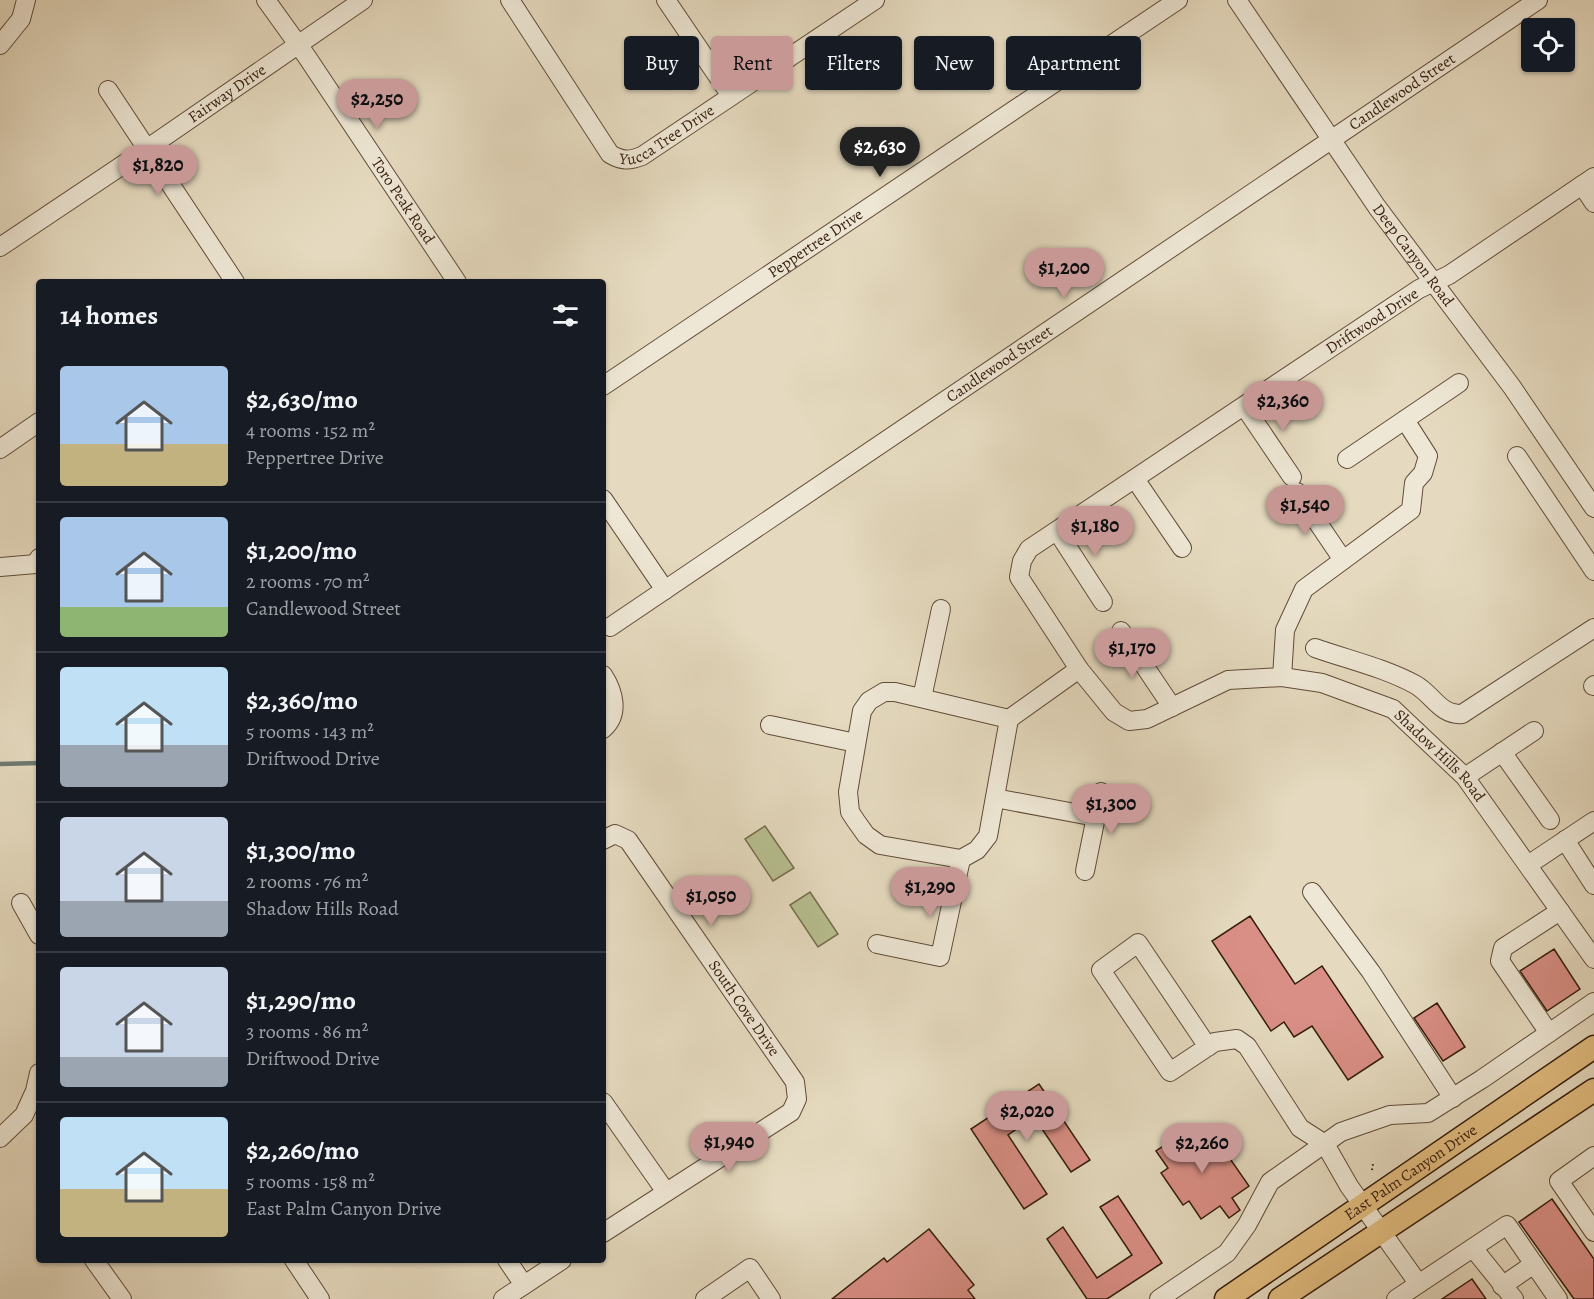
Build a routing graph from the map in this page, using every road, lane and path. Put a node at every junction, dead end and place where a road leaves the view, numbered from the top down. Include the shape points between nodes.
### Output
1 (26, 0) edge
2 (266, 0) edge
3 (363, 0) edge
4 (510, 0) edge
5 (666, 0) edge
6 (875, 0) edge
7 (1178, 0) edge
8 (1237, 0) edge
9 (1538, 0) edge
10 (0, 45) edge
11 (299, 45) junction
12 (108, 90) dead end
13 (731, 96) junction
14 (1332, 141) junction
15 (148, 148) junction
16 (1588, 181) edge
17 (1594, 202) edge
18 (0, 247) edge
19 (233, 279) edge
20 (455, 279) edge
21 (1434, 282) junction
22 (1459, 383) dead end
23 (606, 384) edge
24 (1244, 406) junction
25 (1404, 420) junction
26 (36, 424) edge
27 (0, 449) edge
28 (1517, 456) dead end
29 (1347, 459) dead end
30 (1135, 478) junction
31 (606, 503) edge
32 (1594, 508) edge
33 (1057, 531) junction
34 (1182, 548) dead end
35 (1343, 560) junction
36 (36, 564) edge
37 (0, 567) edge
38 (1594, 571) edge
39 (665, 590) junction
40 (1103, 602) dead end
41 (941, 609) dead end
42 (610, 627) dead end
43 (1594, 628) edge
44 (1121, 631) dead end
45 (1315, 648) dead end
46 (1079, 669) junction
47 (1282, 677) junction
48 (606, 681) edge
49 (922, 698) junction
50 (1172, 707) junction
51 (1114, 712) joint
52 (1009, 719) junction
53 (770, 725) dead end
54 (606, 727) edge
55 (1534, 731) dead end
56 (856, 743) junction
57 (1502, 752) junction
58 (1465, 777) junction
59 (1101, 792) dead end
60 (994, 798) junction
61 (1096, 817) junction
62 (1550, 820) dead end
63 (1594, 821) edge
64 (606, 838) edge
65 (1565, 840) junction
66 (961, 859) junction
67 (1528, 865) junction
68 (1085, 871) dead end
69 (1594, 885) edge
70 (1312, 892) dead end
71 (21, 903) dead end
72 (1560, 911) junction
73 (36, 930) edge
74 (877, 944) dead end
75 (1594, 959) edge
76 (1594, 1002) edge
77 (1549, 1033) junction
78 (1208, 1047) junction
79 (1594, 1047) edge
80 (36, 1086) edge
81 (1594, 1090) edge
82 (1453, 1098) junction
83 (606, 1106) edge
84 (0, 1138) edge
85 (1325, 1144) junction
86 (1594, 1156) edge
87 (1373, 1164) dead end
88 (1372, 1170) dead end
89 (666, 1192) junction
90 (1363, 1204) junction
91 (606, 1231) edge
92 (1381, 1231) junction
93 (1594, 1232) edge
94 (1473, 1248) junction
95 (96, 1263) edge
96 (296, 1263) edge
97 (509, 1263) edge
98 (557, 1263) edge
99 (1534, 1264) junction
100 (1418, 1283) junction
101 (524, 1285) junction
102 (1508, 1292) edge
103 (122, 1299) edge
104 (320, 1299) edge
105 (503, 1299) edge
106 (705, 1299) edge
107 (771, 1299) edge
108 (1159, 1299) edge
109 (1226, 1299) edge
110 (1280, 1299) edge
111 (1396, 1299) edge
112 (1558, 1299) edge

1 - 10 street via 21,19
2 - 11 street, Toro Peak Road
3 - 11 street, Fairway Drive
4 - 13 street, Yucca Tree Drive via 610,154 621,160 642,156
5 - 13 street
6 - 13 street, Yucca Tree Drive
7 - 23 street, Peppertree Drive
8 - 14 street, Deep Canyon Road
9 - 14 street, Candlewood Street
11 - 15 street, Fairway Drive
11 - 20 street, Toro Peak Road
12 - 15 street
14 - 21 street, Deep Canyon Road
14 - 39 street, Candlewood Street
15 - 18 street, Fairway Drive
15 - 19 street
16 - 17 street
16 - 21 street, Driftwood Drive
21 - 24 street, Driftwood Drive
21 - 32 street, Deep Canyon Road
22 - 25 street
24 - 30 street, Driftwood Drive
24 - 35 street
25 - 29 street
25 - 35 street via 1428,456 1423,473 1414,483 1411,510
26 - 27 street
28 - 38 street
30 - 33 street, Driftwood Drive
30 - 34 street
31 - 39 street
33 - 40 street
33 - 46 street, Driftwood Drive via 1029,549 1019,577
35 - 47 street via 1304,589 1285,630
36 - 37 street
39 - 42 street, Candlewood Street
41 - 49 street
43 - 45 street via 1462,714 1447,711 1418,686
44 - 50 street
46 - 51 street, Driftwood Drive
46 - 52 street
47 - 50 street, Shadow Hills Road via 1228,680
47 - 58 street, Shadow Hills Road via 1322,683 1393,709
48 - 54 street via 614,702
49 - 52 street
49 - 56 street via 895,692 876,696 862,711
50 - 51 street, Shadow Hills Road via 1148,719 1129,721
52 - 60 street
53 - 56 street
55 - 57 street
56 - 66 street via 848,802 867,835 879,845
57 - 58 street
57 - 62 street
58 - 67 street, Shadow Hills Road
59 - 61 street
60 - 61 street
60 - 66 street via 988,836 977,850
61 - 68 street
63 - 65 street
64 - 89 street, South Cove Drive via 615,834 628,840 795,1082 798,1099 791,1112
65 - 67 street
65 - 69 street
66 - 74 street via 940,957
67 - 72 street, Shadow Hills Road
70 - 82 street via 1371,972
71 - 73 street
72 - 75 street, Shadow Hills Road
72 - 77 street via 1503,948 1500,961
76 - 77 street
77 - 82 street
78 - 78 street via 1138,943 1101,970 1170,1072
78 - 85 street via 1237,1039 1247,1046 1300,1128
79 - 90 main road, East Palm Canyon Drive
80 - 84 street via 24,1115
81 - 92 main road, East Palm Canyon Drive
82 - 85 street via 1428,1113 1390,1115 1341,1132
83 - 89 street
85 - 90 street
85 - 108 street via 1270,1182 1227,1253
86 - 93 street via 1558,1181
87 - 88 path
89 - 91 street
90 - 92 street
90 - 109 main road, East Palm Canyon Drive
92 - 100 street
92 - 110 main road, East Palm Canyon Drive
94 - 99 street via 1507,1225
94 - 100 street
94 - 102 street
95 - 103 street
96 - 104 street
97 - 101 street
98 - 101 street
99 - 102 street
99 - 112 street
100 - 111 street
101 - 105 street
106 - 107 street via 750,1268

